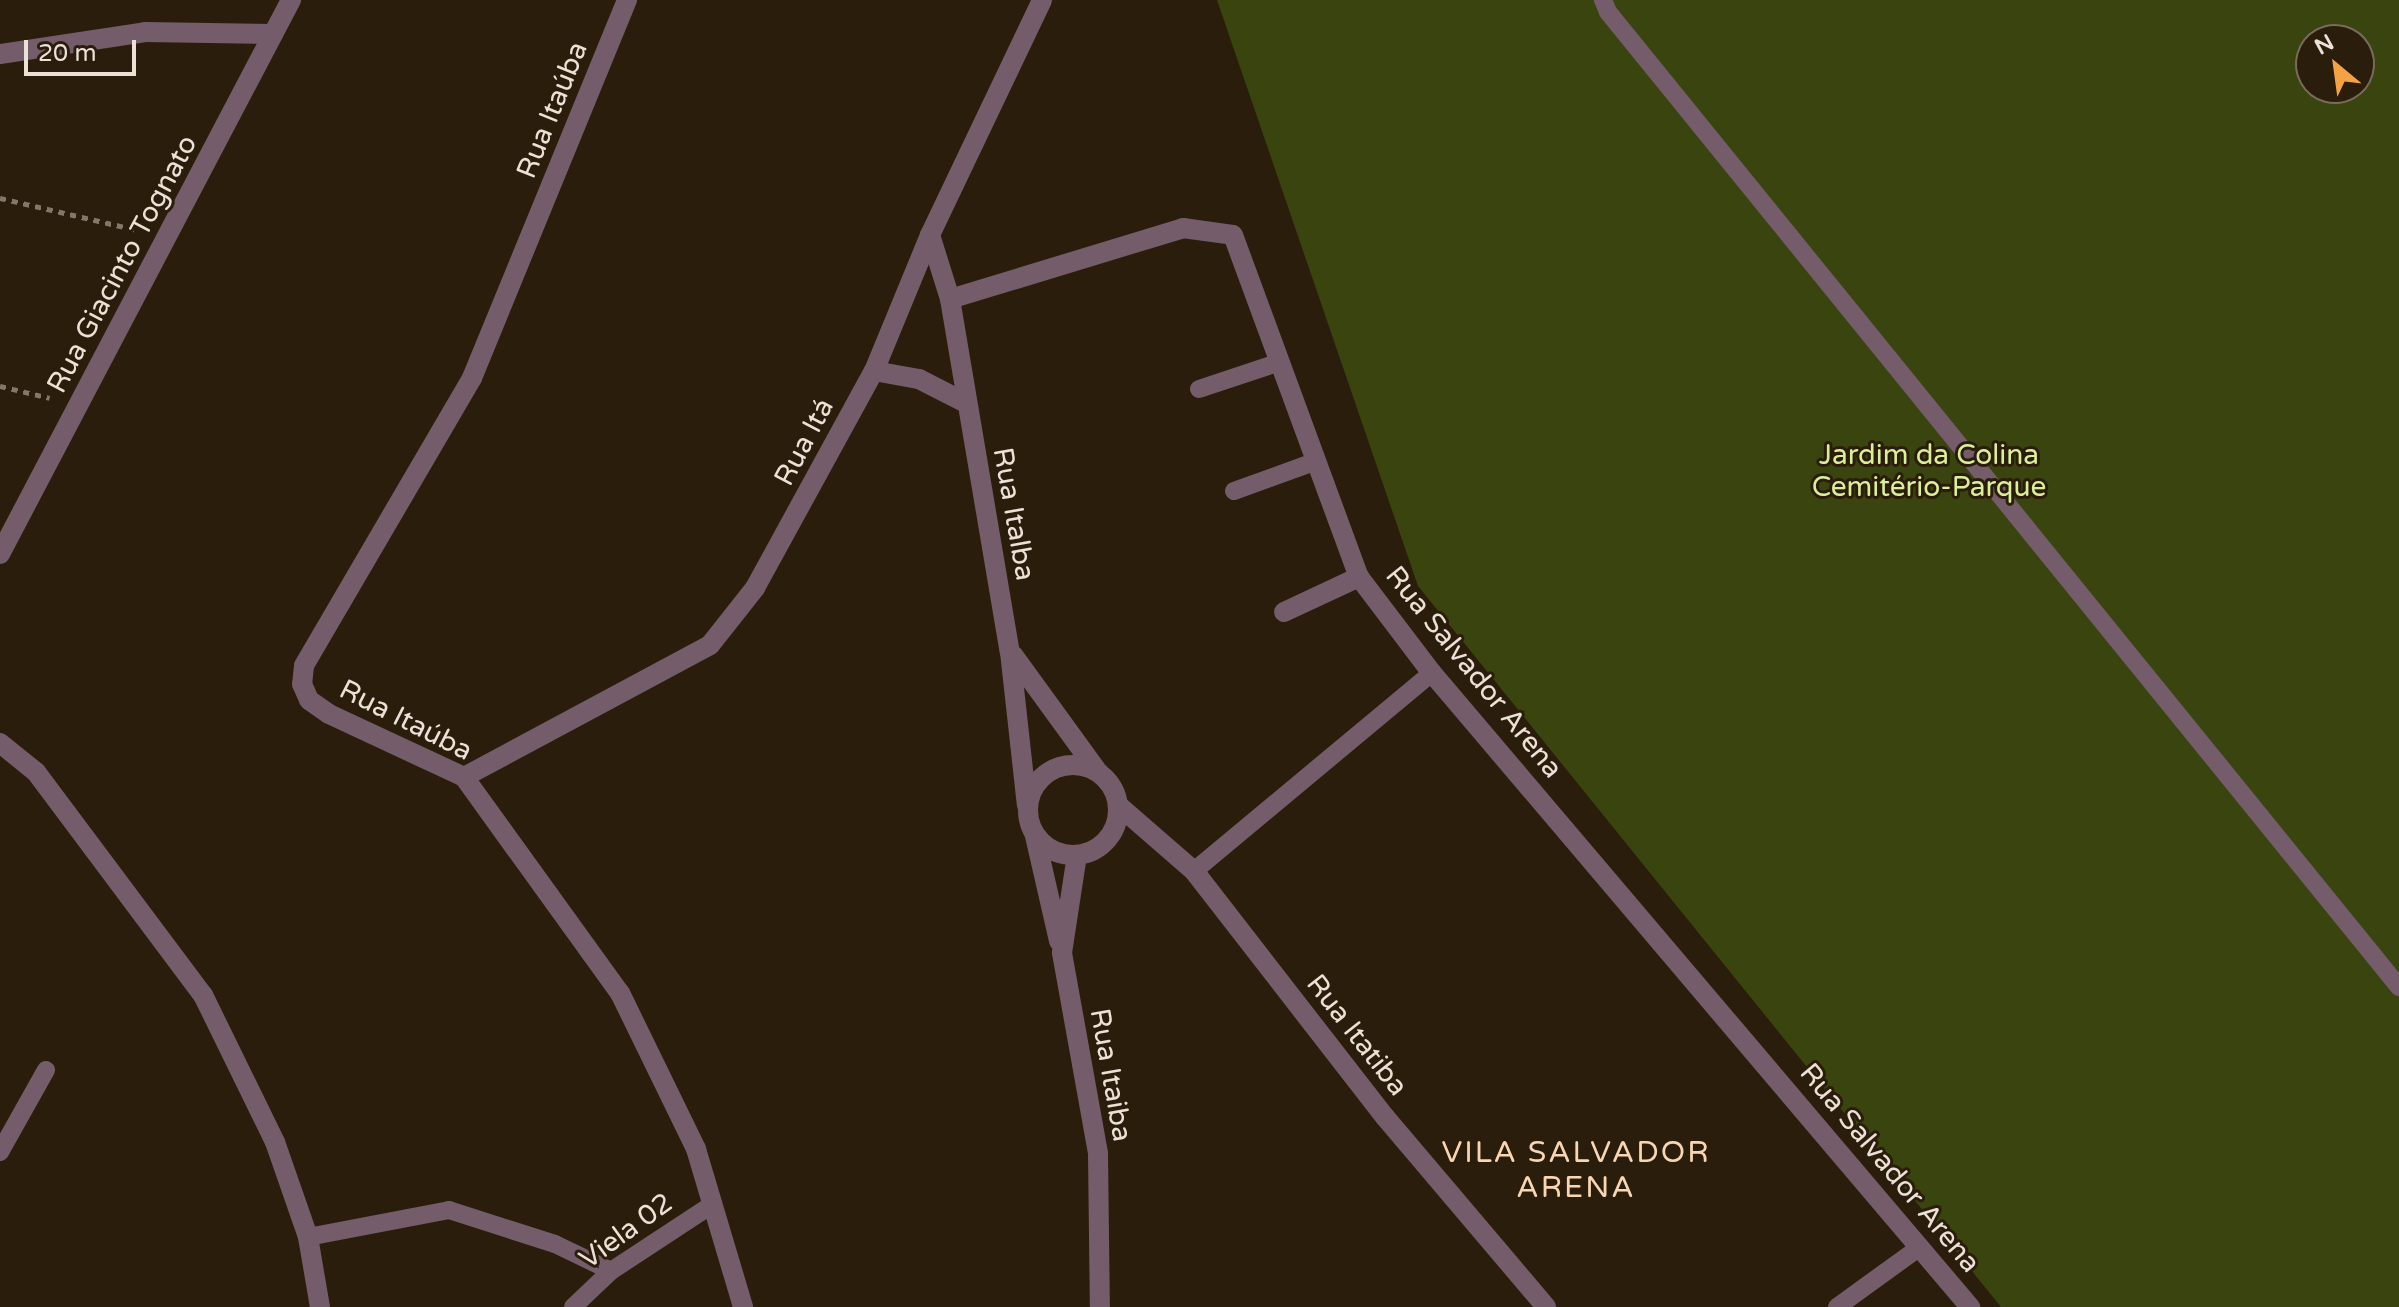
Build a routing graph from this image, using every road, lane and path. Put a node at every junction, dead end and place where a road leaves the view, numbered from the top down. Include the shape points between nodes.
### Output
1 (291, 0) edge
2 (627, 0) edge
3 (1042, 0) edge
4 (1603, 0) edge
5 (273, 34) junction
6 (0, 54) edge
7 (0, 198) edge
8 (930, 235) junction
9 (170, 237) junction
10 (950, 299) junction
11 (1280, 362) junction
12 (874, 371) junction
13 (0, 386) edge
14 (1199, 389) dead end
15 (966, 403) junction
16 (79, 404) junction
17 (1317, 461) junction
18 (1234, 491) dead end
19 (0, 554) edge
20 (1359, 577) junction
21 (1284, 612) dead end
22 (1010, 652) junction
23 (1432, 673) junction
24 (0, 743) edge
25 (1098, 772) junction
26 (464, 777) junction
27 (1027, 805) junction
28 (1118, 805) junction
29 (1035, 836) junction
30 (1077, 855) junction
31 (1194, 871) junction
32 (1062, 953) junction
33 (2399, 987) edge
34 (46, 1070) dead end
35 (0, 1152) edge
36 (713, 1204) junction
37 (308, 1237) junction
38 (1920, 1247) junction
39 (611, 1271) junction
40 (320, 1307) edge
41 (573, 1307) edge
42 (743, 1307) edge
43 (1100, 1307) edge
44 (1546, 1307) edge
45 (1837, 1307) edge
46 (1970, 1307) edge

1 - 5 street, Rua Giacinto Tognato
2 - 26 street, Rua Itaúba via 472,378 304,666 302,684 309,700 329,714
3 - 8 street, Rua Itá
4 - 33 lane
5 - 6 street via 145,32
5 - 9 street, Rua Giacinto Tognato
7 - 9 path
8 - 10 street, Rua Italba
8 - 12 street, Rua Itá
9 - 16 street, Rua Giacinto Tognato
10 - 11 street, Rua Salvador Arena via 1183,228 1211,230 1233,235
10 - 15 street, Rua Italba
11 - 14 lane
11 - 17 street, Rua Salvador Arena
12 - 15 street via 919,379
12 - 26 street, Rua Itá via 755,588 710,645
13 - 16 path
15 - 22 street, Rua Italba
16 - 19 street, Rua Giacinto Tognato
17 - 18 lane
17 - 20 street, Rua Salvador Arena
20 - 21 street
20 - 23 street, Rua Salvador Arena
22 - 25 street
22 - 27 street, Rua Italba
23 - 31 lane
23 - 38 street, Rua Salvador Arena
24 - 37 street via 36,772 203,995 275,1142
25 - 27 street via 1069,765 1054,769 1032,790
25 - 28 street
26 - 36 street, Rua Itaúba via 620,993 696,1149
27 - 29 street
28 - 30 street via 1109,837
28 - 31 street, Rua Itatiba
29 - 30 street via 1061,854
29 - 32 street
30 - 32 street, Rua Itaiba
31 - 44 street, Rua Itatiba via 1385,1117
32 - 43 street, Rua Itaiba via 1098,1154
34 - 35 lane
36 - 39 lane, Viela 02
36 - 42 street, Rua Itaúba
37 - 39 lane via 449,1210 555,1244
37 - 40 street
38 - 45 lane
38 - 46 street, Rua Salvador Arena
39 - 41 lane, Viela 02

